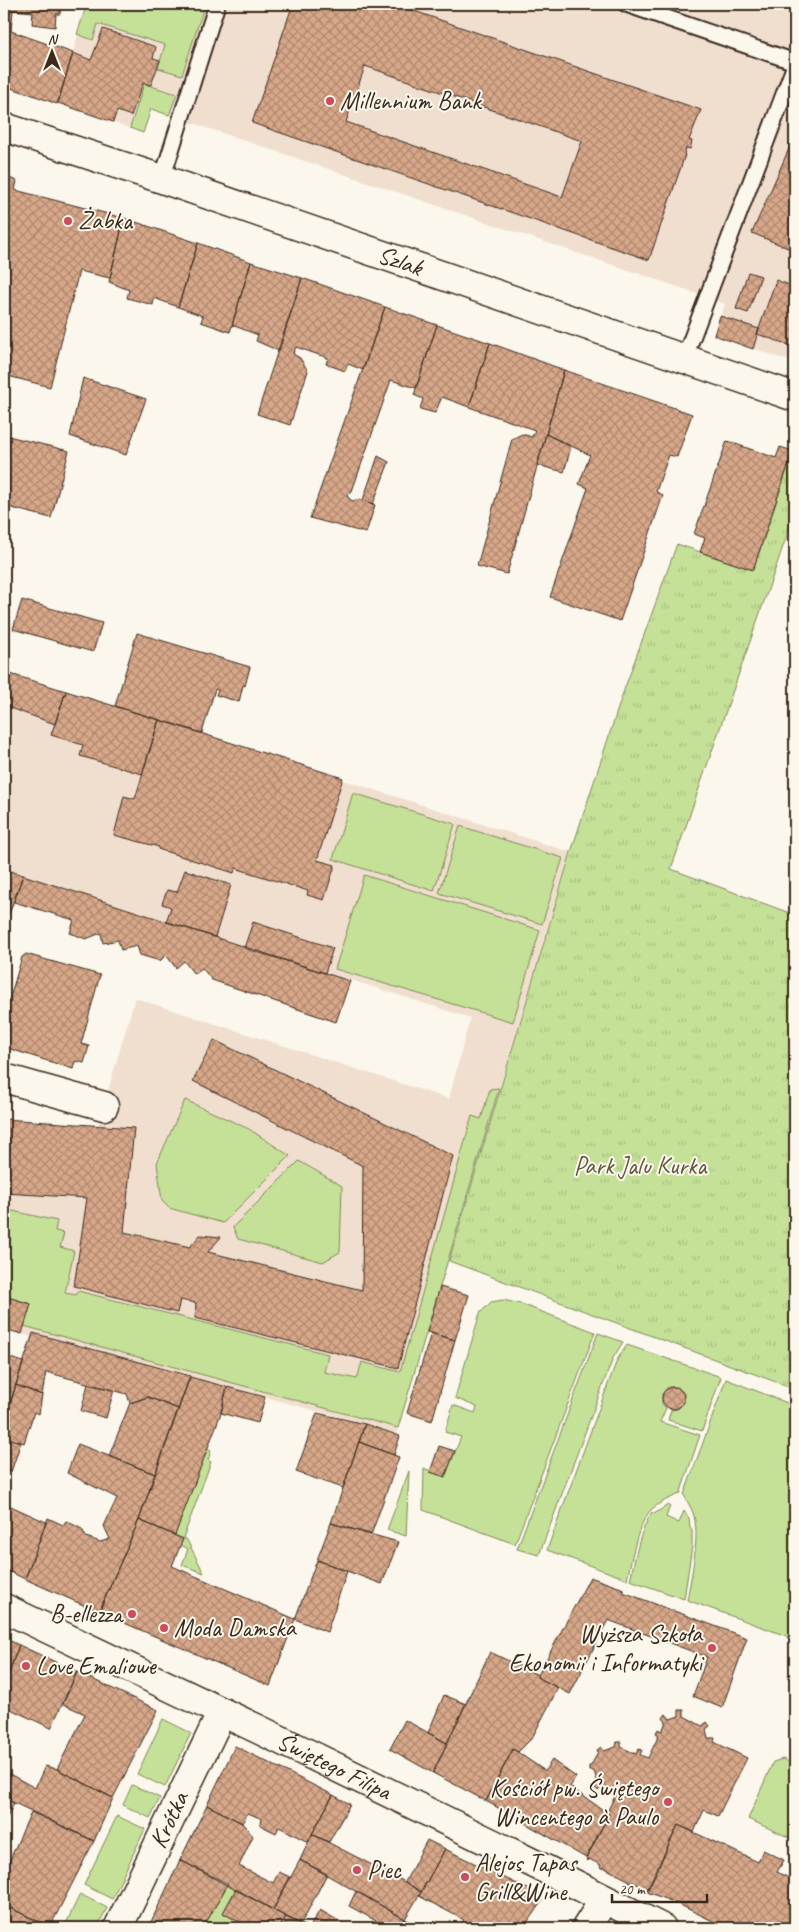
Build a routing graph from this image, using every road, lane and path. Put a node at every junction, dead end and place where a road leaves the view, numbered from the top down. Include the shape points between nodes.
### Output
1 (216, 4) edge
2 (626, 4) edge
3 (795, 63) edge
4 (4, 127) edge
5 (162, 179) junction
6 (684, 359) junction
7 (795, 397) edge
8 (4, 1078) edge
9 (104, 1106) dead end
10 (4, 1608) edge
11 (222, 1712) junction
12 (604, 1900) junction
13 (118, 1928) edge
14 (586, 1928) edge
15 (662, 1928) edge

1 - 5 lane
2 - 3 lane
3 - 6 lane
4 - 5 street, Szlak
5 - 6 street, Szlak
6 - 7 street, Szlak
8 - 9 street
10 - 11 street, Świętego Filipa
11 - 12 street, Świętego Filipa
11 - 13 street, Krótka
12 - 14 street
12 - 15 street, Świętego Filipa

